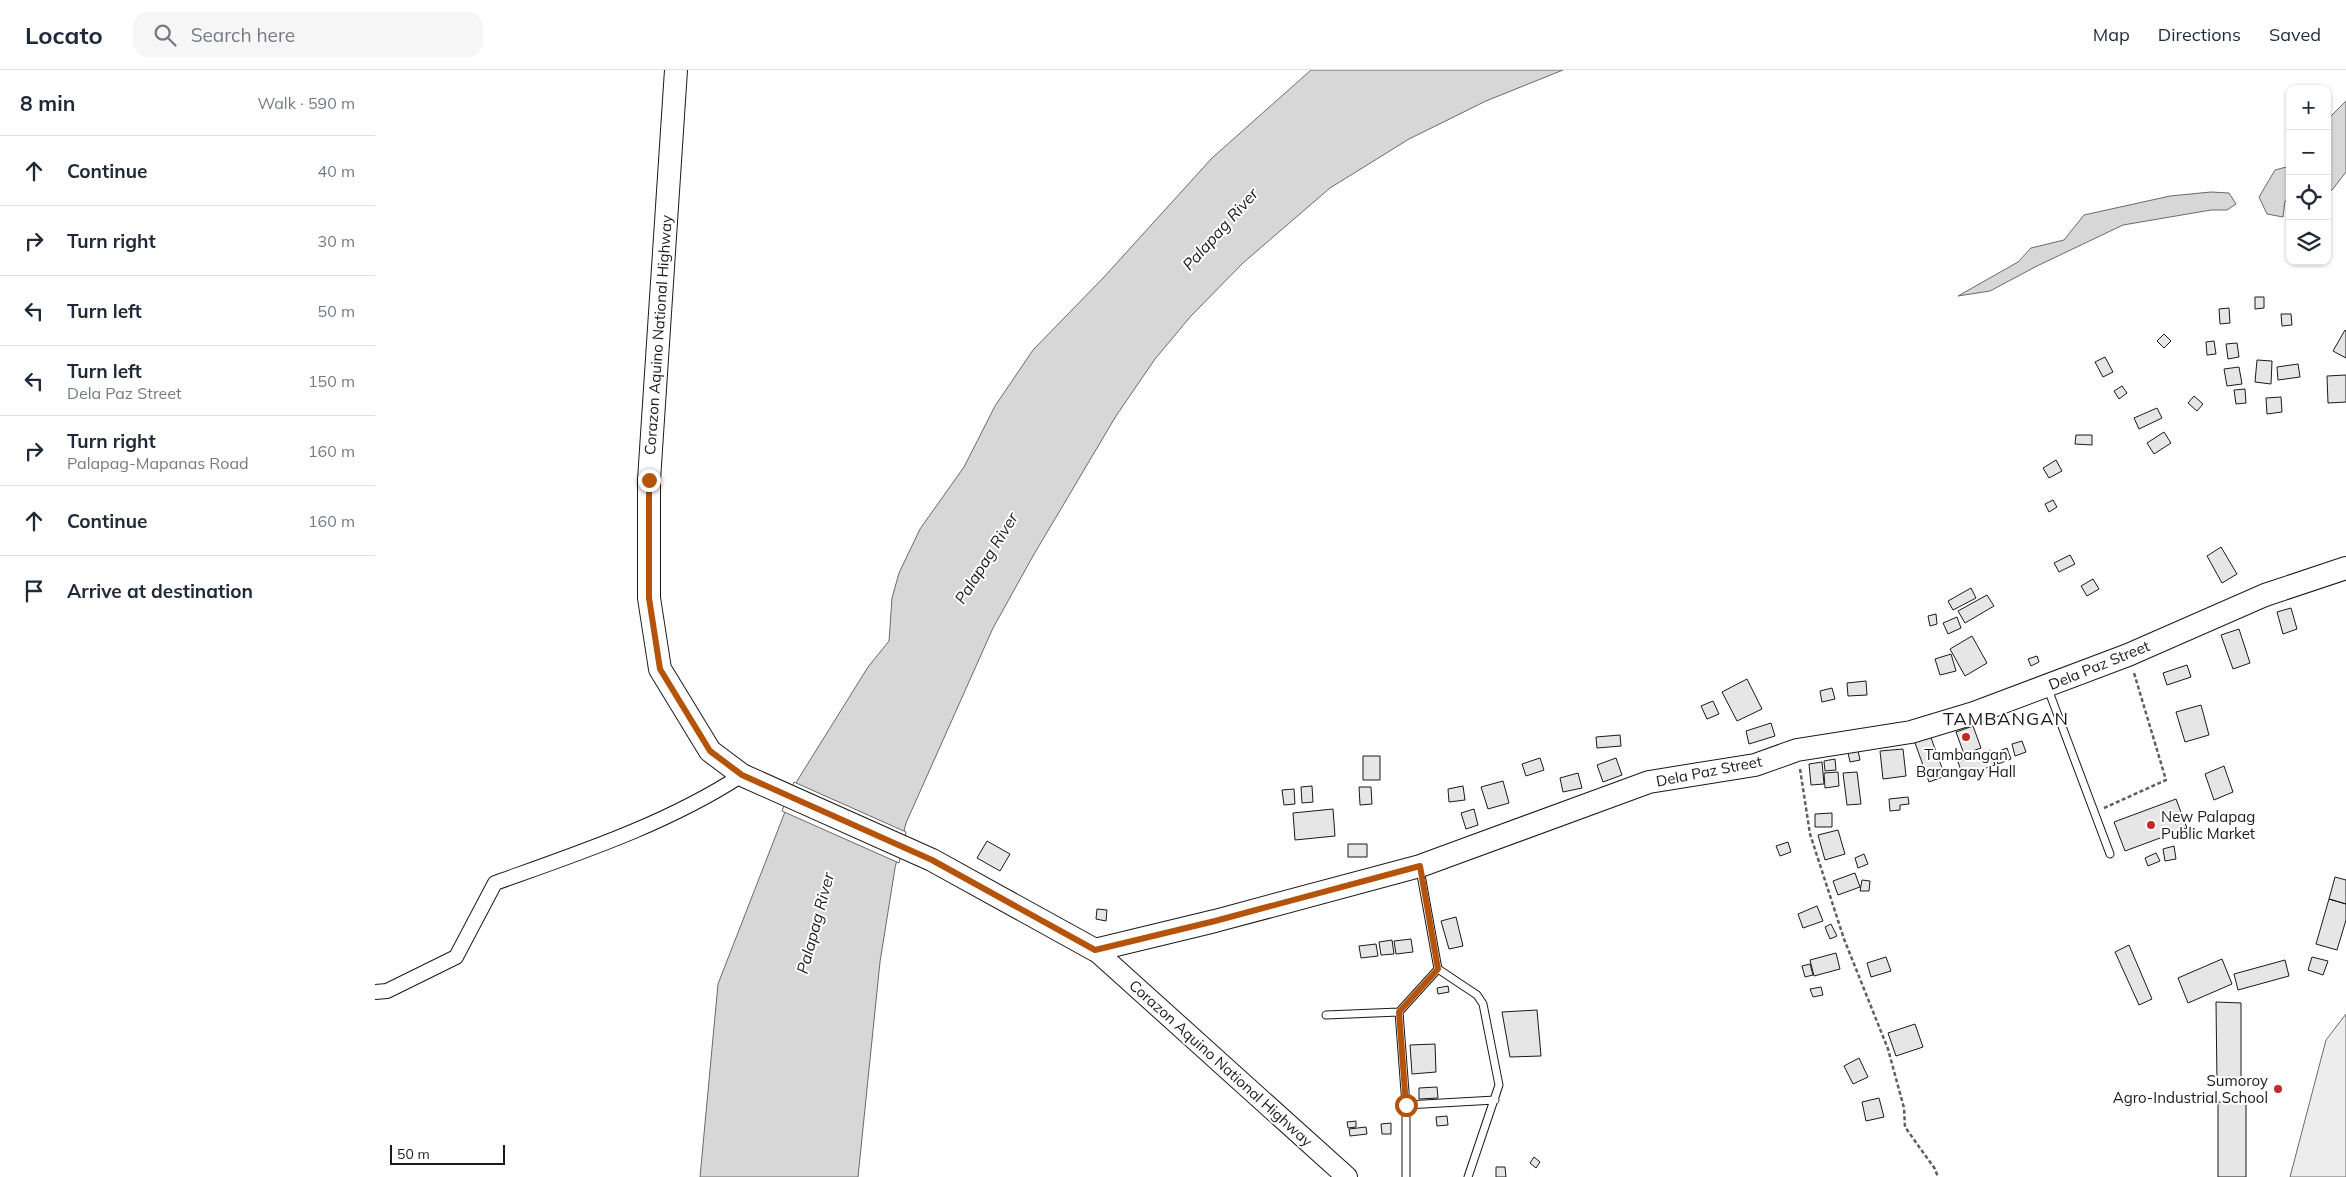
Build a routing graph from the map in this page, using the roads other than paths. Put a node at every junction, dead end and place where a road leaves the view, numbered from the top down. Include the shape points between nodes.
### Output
1 (676, 70) edge
2 (2346, 568) edge
3 (2047, 686) junction
4 (742, 775) junction
5 (2111, 854) dead end
6 (1420, 866) junction
7 (1095, 950) junction
8 (1438, 969) junction
9 (375, 992) edge
10 (1399, 1012) junction
11 (1326, 1015) dead end
12 (1495, 1100) junction
13 (1406, 1105) junction
14 (1347, 1177) edge
15 (1406, 1177) edge
16 (1468, 1177) edge

1 - 4 main road, Corazon Aquino National Highway via 649,480 649,598 660,669 710,751
2 - 3 main road, Dela Paz Street via 2265,595 2128,655
3 - 5 lane
3 - 6 main road, Dela Paz Street via 1911,732 1797,750 1755,765 1649,782
4 - 7 main road, Corazon Aquino National Highway via 932,860
4 - 9 street via 715,792 607,842 495,883 456,957 387,991
6 - 7 main road, Dela Paz Street
6 - 8 lane
7 - 14 main road, Corazon Aquino National Highway
8 - 10 lane
8 - 12 lane via 1477,995 1483,1004 1499,1085
10 - 11 lane
10 - 13 lane
12 - 13 lane
12 - 16 lane
13 - 15 lane

